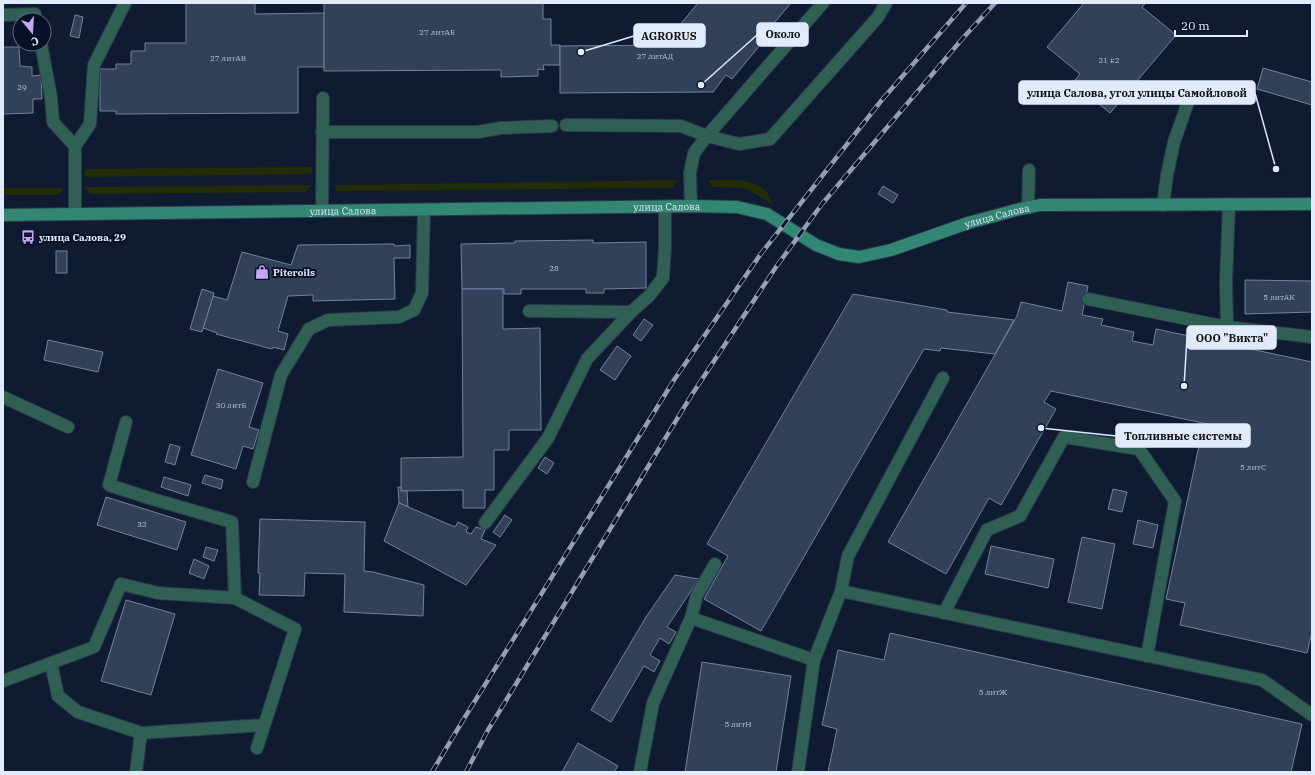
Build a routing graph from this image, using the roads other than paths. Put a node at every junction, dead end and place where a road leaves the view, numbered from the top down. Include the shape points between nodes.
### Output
1 (125, 3) edge
2 (823, 3) edge
3 (886, 3) edge
4 (43, 52) edge
5 (323, 98) dead end
6 (1188, 102) dead end
7 (566, 125) dead end
8 (552, 126) dead end
9 (322, 132) junction
10 (707, 136) junction
11 (75, 146) junction
12 (1029, 170) dead end
13 (1229, 204) junction
14 (1312, 204) edge
15 (1163, 205) junction
16 (691, 206) junction
17 (665, 207) junction
18 (1028, 208) junction
19 (424, 210) junction
20 (322, 211) junction
21 (75, 214) junction
22 (3, 215) edge
23 (1088, 299) dead end
24 (529, 311) dead end
25 (631, 312) junction
26 (1227, 327) junction
27 (1312, 337) edge
28 (943, 378) dead end
29 (3, 398) edge
30 (126, 422) dead end
31 (68, 427) dead end
32 (253, 482) dead end
33 (486, 523) dead end
34 (715, 564) dead end
35 (841, 591) junction
36 (235, 598) junction
37 (944, 613) junction
38 (691, 618) junction
39 (1147, 656) junction
40 (814, 660) junction
41 (51, 663) junction
42 (3, 681) edge
43 (1312, 715) edge
44 (264, 725) junction
45 (141, 733) junction
46 (257, 748) dead end
47 (136, 772) edge
48 (640, 772) edge
49 (798, 772) edge

1 - 11 lane via 94,65 90,124
2 - 10 lane
3 - 10 lane via 878,17 770,139 738,144
4 - 11 lane via 51,97 52,122
5 - 9 lane
6 - 15 lane via 1174,142
7 - 10 lane via 681,126
8 - 9 lane via 501,128 478,132
9 - 20 lane
10 - 16 lane via 694,153 690,173
11 - 21 lane
12 - 18 lane
13 - 14 street, улица Салова
13 - 15 street, улица Салова
13 - 26 lane
15 - 18 street, улица Салова via 1040,205
16 - 17 street, улица Салова
16 - 18 street, улица Салова via 738,206 766,214 816,245 839,254 859,257 891,250 968,223
17 - 19 street, улица Салова
17 - 25 lane via 666,248 663,278 649,296
19 - 20 street, улица Салова
19 - 32 lane via 422,293 414,310 399,318 328,320 309,329 281,375
20 - 21 street, улица Салова
21 - 22 street, улица Салова
23 - 26 lane
24 - 25 lane
25 - 33 lane via 586,359 548,438
26 - 27 lane
28 - 35 lane via 848,556
29 - 31 lane
30 - 36 lane via 109,484 232,522
34 - 38 lane via 697,595
35 - 37 lane
35 - 40 lane
36 - 41 lane via 158,593 121,584 94,647
36 - 44 lane via 295,629
37 - 39 lane
37 - 39 lane via 987,530 1020,516 1064,437 1139,449 1175,501
38 - 40 lane
38 - 48 lane via 652,703
39 - 43 lane via 1262,680
40 - 49 lane
41 - 42 lane
41 - 45 lane via 58,696 78,712
44 - 45 lane
44 - 46 lane
45 - 47 lane

